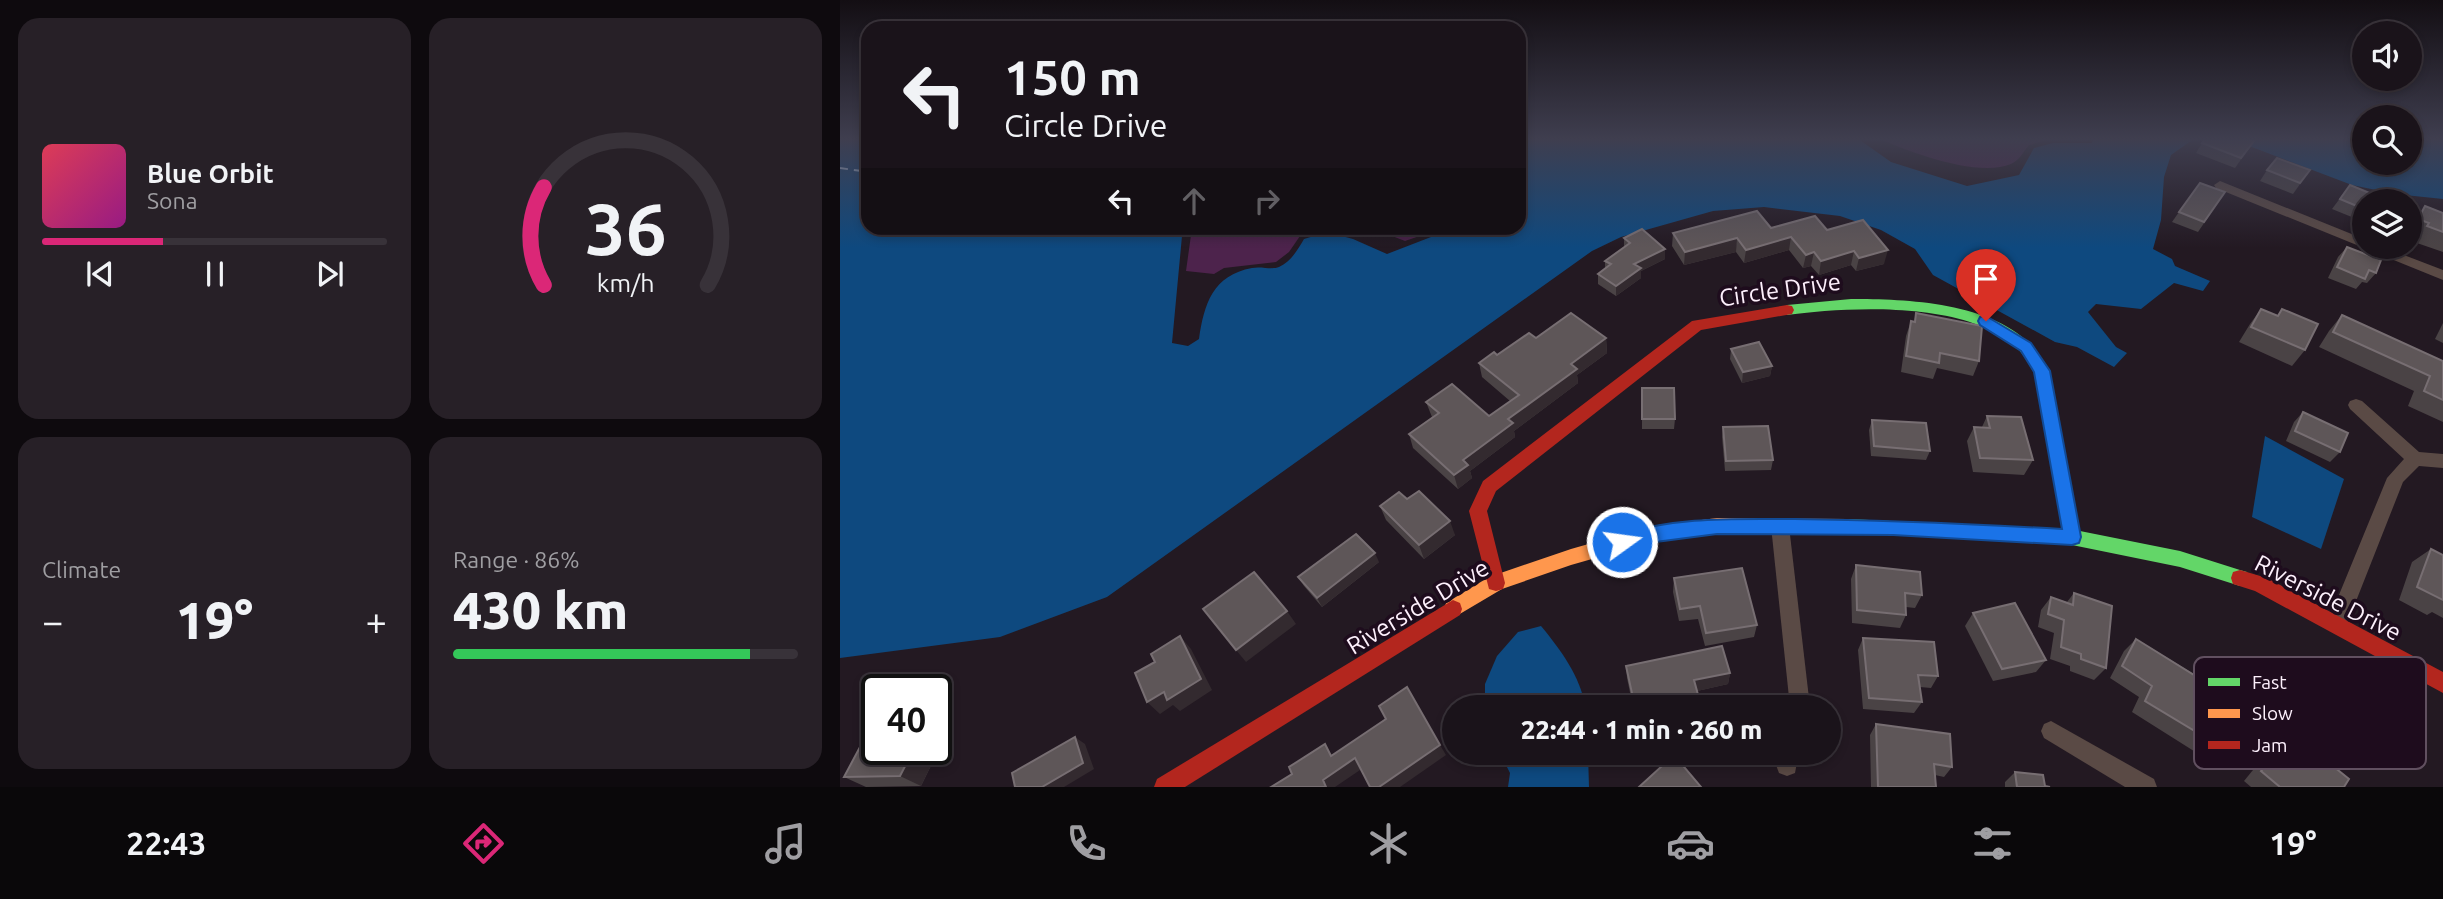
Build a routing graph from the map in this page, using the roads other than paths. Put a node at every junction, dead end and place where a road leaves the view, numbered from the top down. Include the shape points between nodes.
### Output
1 (2220, 185) dead end
2 (2352, 239) edge
3 (2402, 259) edge
4 (2443, 275) edge
5 (2356, 405) dead end
6 (2415, 459) junction
7 (2443, 461) edge
8 (1780, 526) junction
9 (2072, 537) junction
10 (1496, 583) junction
11 (2337, 624) junction
12 (2396, 657) edge
13 (2426, 674) edge
14 (2443, 683) edge
15 (1799, 695) edge
16 (2051, 731) dead end
17 (1165, 787) edge
18 (2146, 787) edge

1 - 2 street
3 - 4 street
5 - 6 street
6 - 7 street
6 - 11 street via 2396,478
8 - 9 street, Riverside Drive
8 - 10 street, Riverside Drive via 1717,526 1648,535
8 - 15 street
9 - 10 street, Circle Drive via 2042,371 2026,347 1986,321 1949,311 1876,302 1822,304 1697,325 1489,486 1478,511
9 - 11 street, Riverside Drive via 2180,559 2260,584
10 - 17 street, Riverside Drive
11 - 12 street, Riverside Drive
13 - 14 street, Riverside Drive
16 - 18 street

